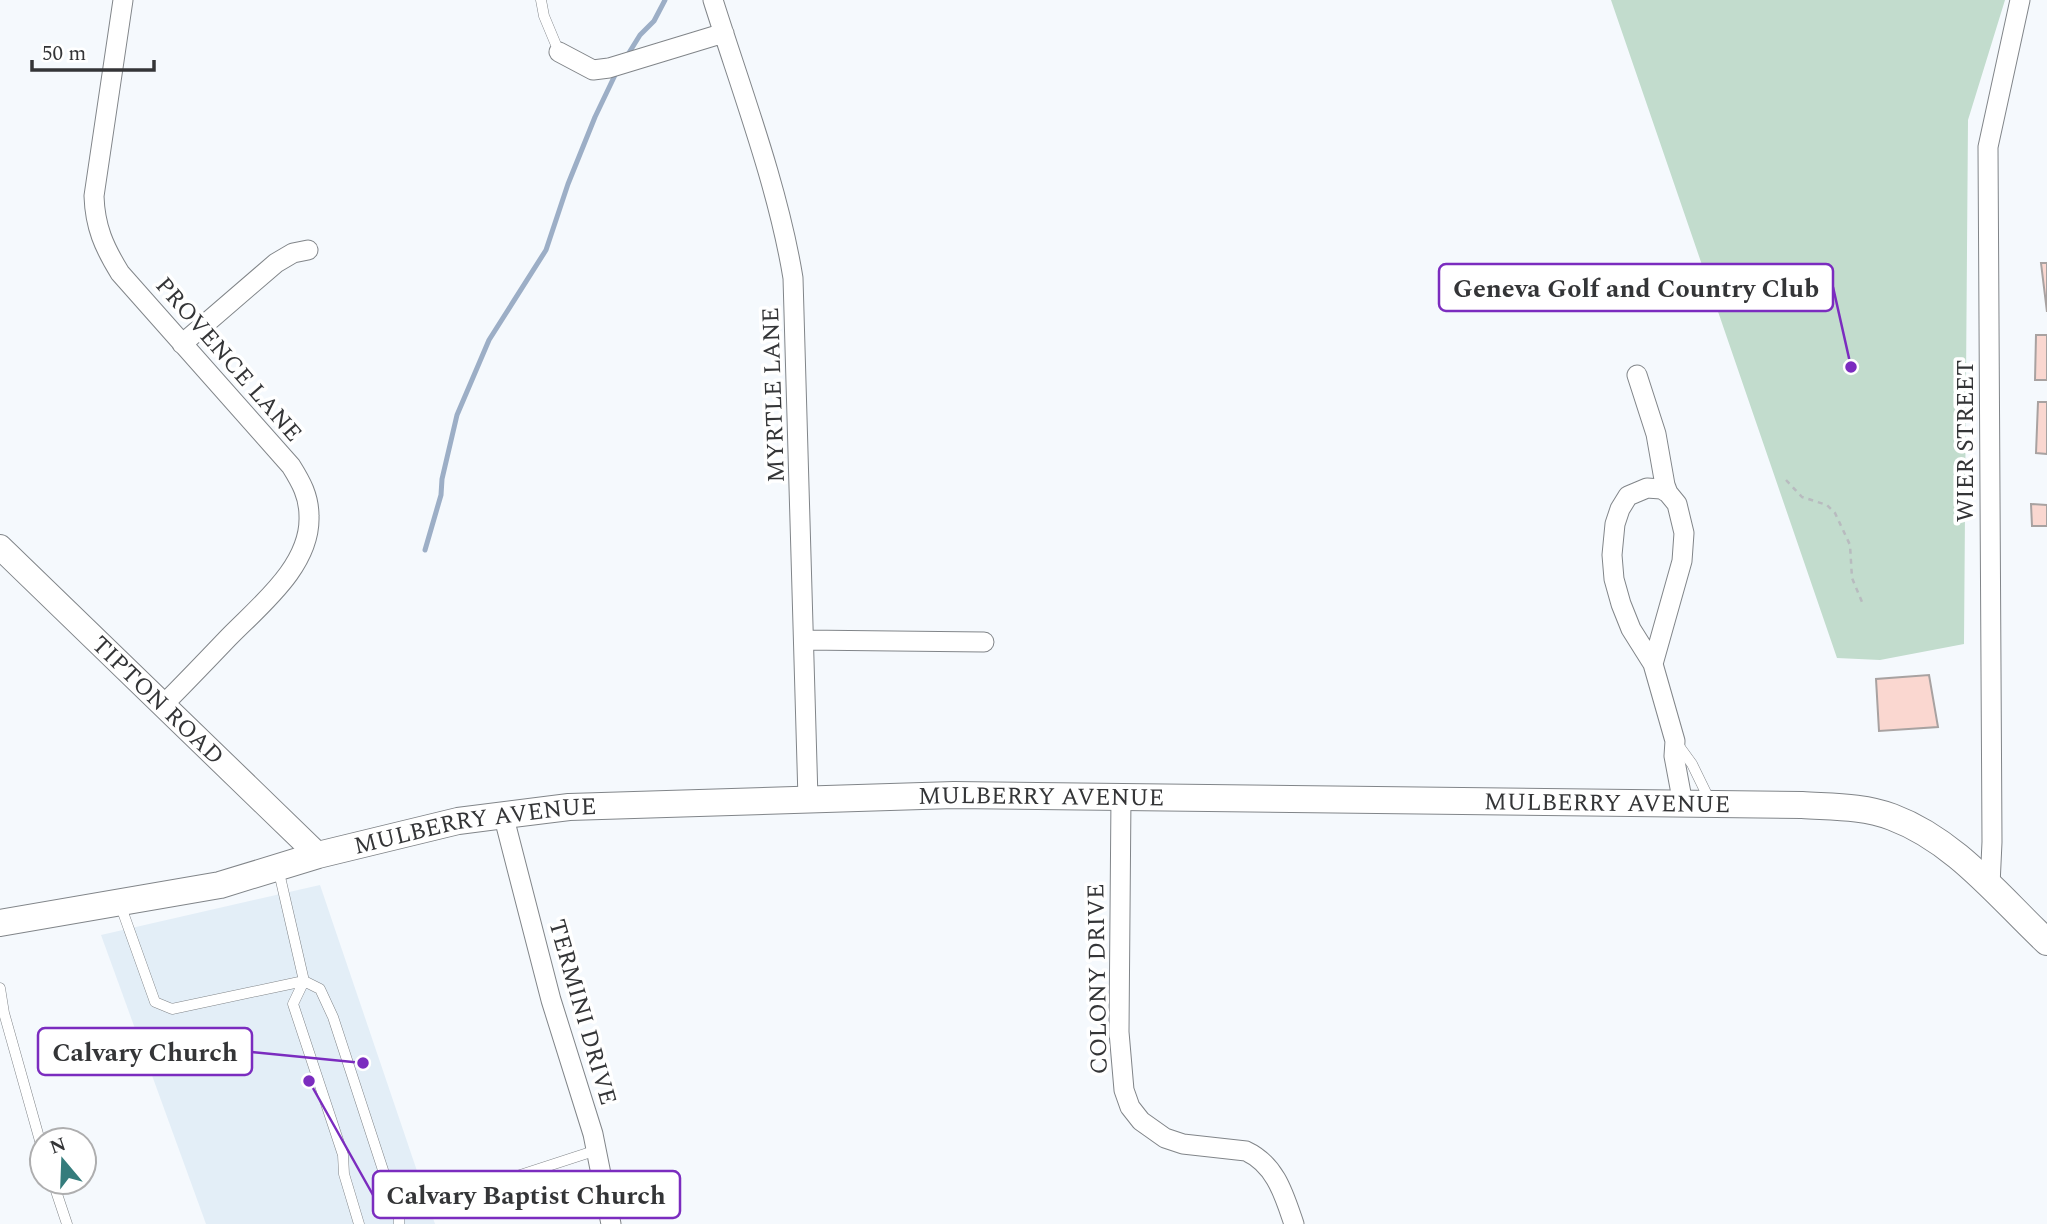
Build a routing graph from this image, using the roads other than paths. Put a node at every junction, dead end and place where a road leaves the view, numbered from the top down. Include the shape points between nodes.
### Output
1 (123, 0) edge
2 (541, 0) edge
3 (713, 0) edge
4 (2020, 0) edge
5 (724, 33) junction
6 (559, 52) joint
7 (308, 250) dead end
8 (182, 344) junction
9 (1637, 376) dead end
10 (1668, 494) junction
11 (3, 554) edge
12 (804, 640) junction
13 (984, 642) dead end
14 (1653, 664) junction
15 (164, 704) junction
16 (1675, 741) junction
17 (1121, 796) junction
18 (808, 799) junction
19 (1683, 804) junction
20 (1712, 804) junction
21 (503, 814) junction
22 (318, 855) junction
23 (278, 867) junction
24 (1990, 885) junction
25 (119, 903) junction
26 (0, 923) edge
27 (2047, 942) edge
28 (304, 981) junction
29 (0, 988) edge
30 (36, 1126) edge
31 (597, 1150) junction
32 (58, 1196) edge
33 (447, 1199) dead end
34 (67, 1224) edge
35 (359, 1224) edge
36 (399, 1224) edge
37 (611, 1224) edge
38 (1294, 1224) edge

1 - 8 street, PROVENCE LANE via 93,196 95,219 120,273
2 - 6 lane
3 - 5 street, MYRTLE LANE
4 - 24 street, WIER STREET via 1988,148
5 - 6 street via 593,70
5 - 12 street, MYRTLE LANE via 793,278
7 - 8 street via 276,263
8 - 15 street, PROVENCE LANE via 291,466 307,498 310,517 300,552 276,589
9 - 10 street via 1656,434
10 - 14 street via 1682,518 1684,547
10 - 14 street via 1647,488 1628,496 1615,524 1612,555 1621,604
11 - 15 street, TIPTON ROAD
12 - 13 street
12 - 18 street, MYRTLE LANE
14 - 16 street
15 - 22 street, TIPTON ROAD
16 - 19 street
16 - 20 lane
17 - 18 main road, MULBERRY AVENUE
17 - 19 main road, MULBERRY AVENUE
17 - 38 street, COLONY DRIVE via 1119,1032 1130,1107 1165,1138 1255,1156 1275,1175
18 - 21 main road, MULBERRY AVENUE via 616,804
19 - 20 main road, MULBERRY AVENUE
20 - 24 main road, MULBERRY AVENUE via 1845,807 1891,817 1935,839
21 - 22 main road, MULBERRY AVENUE
21 - 31 street, TERMINI DRIVE via 551,1000
22 - 23 main road, MULBERRY AVENUE
23 - 25 main road, MULBERRY AVENUE via 220,885
23 - 28 lane
24 - 27 main road, MULBERRY AVENUE
25 - 26 main road, MULBERRY AVENUE
25 - 28 lane via 155,1002 172,1009
28 - 35 lane via 293,1004 343,1155
28 - 36 lane via 320,989 333,1017
29 - 30 lane
31 - 33 lane
31 - 37 street, TERMINI DRIVE
32 - 34 lane

